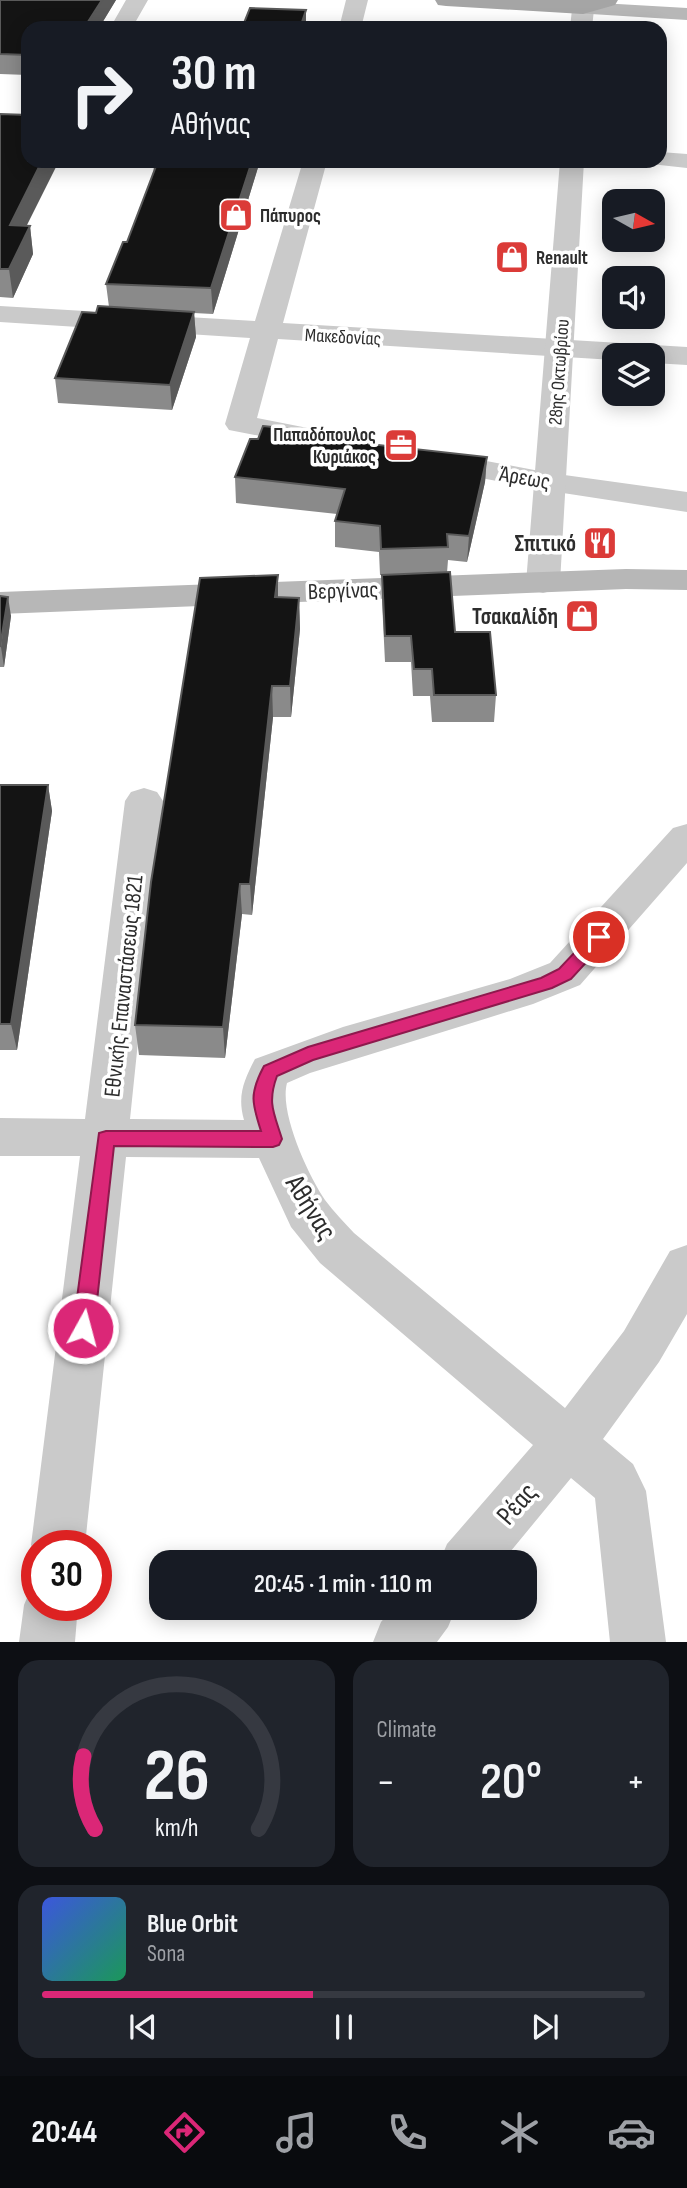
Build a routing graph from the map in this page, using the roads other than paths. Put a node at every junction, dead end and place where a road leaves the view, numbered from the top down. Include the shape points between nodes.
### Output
1 (137, 0) edge
2 (357, 0) edge
3 (446, 0) edge
4 (607, 0) edge
5 (646, 0) edge
6 (686, 1) edge
7 (583, 12) edge
8 (687, 14) edge
9 (125, 21) edge
10 (352, 21) edge
11 (667, 160) edge
12 (687, 161) edge
13 (313, 168) edge
14 (572, 168) edge
15 (0, 314) edge
16 (265, 331) junction
17 (559, 349) junction
18 (687, 356) edge
19 (345, 444) edge
20 (399, 454) edge
21 (550, 482) junction
22 (687, 502) edge
23 (687, 580) edge
24 (543, 583) junction
25 (0, 603) edge
26 (144, 801) dead end
27 (687, 838) edge
28 (0, 1138) edge
29 (106, 1138) junction
30 (273, 1139) junction
31 (687, 1266) edge
32 (568, 1445) junction
33 (60, 1530) edge
34 (477, 1550) edge
35 (419, 1620) edge
36 (49, 1621) edge
37 (47, 1642) edge
38 (401, 1642) edge
39 (638, 1642) edge

1 - 9 street
2 - 10 street
3 - 7 main road
4 - 7 main road
5 - 6 main road
7 - 8 main road
11 - 12 street
13 - 16 street
14 - 17 street, 28ης Οκτωβρίου
15 - 16 street, Μακεδονίας
16 - 17 street, Μακεδονίας
16 - 19 street via 240,424
17 - 18 street, Μακεδονίας
17 - 21 street, 28ης Οκτωβρίου
20 - 21 street, Άρεως
21 - 22 street, Άρεως
21 - 24 street, 28ης Οκτωβρίου
23 - 24 main road, Βεργίνας
24 - 25 main road, Βεργίνας
26 - 29 street, Εθνικής Επαναστάσεως 1821
27 - 30 street, Αθήνας via 565,974 498,999 308,1054 270,1071 261,1104
28 - 29 street
29 - 30 street
29 - 33 street, Εθνικής Επαναστάσεως 1821
30 - 32 street, Αθήνας via 308,1213 337,1248
31 - 32 street via 617,1382
32 - 34 street, Ρέας
32 - 39 street, Αθήνας via 620,1491
35 - 38 street
36 - 37 street

